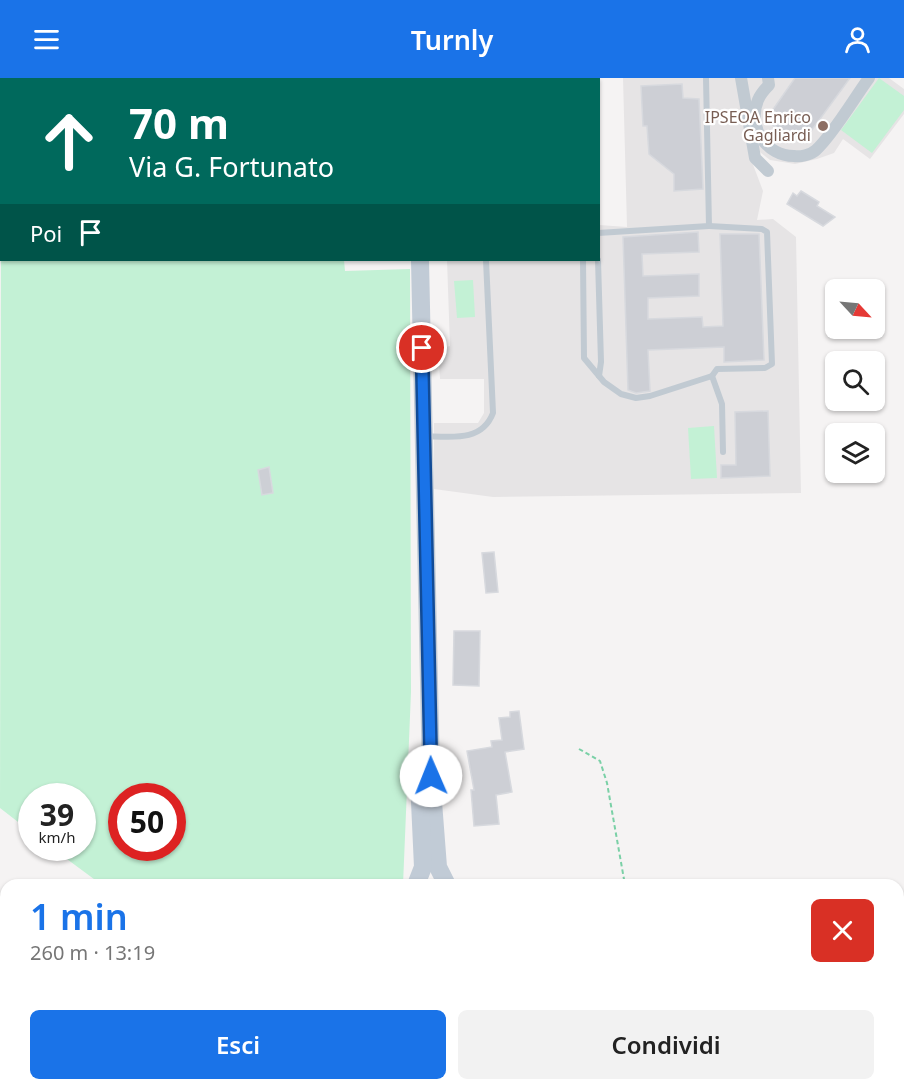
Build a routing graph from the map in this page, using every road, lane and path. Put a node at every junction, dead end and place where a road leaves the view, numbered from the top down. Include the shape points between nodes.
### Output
1 (706, 78) edge
2 (741, 78) edge
3 (869, 78) edge
4 (770, 80) edge
5 (768, 171) dead end
6 (709, 226) junction
7 (600, 233) edge
8 (420, 261) edge
9 (486, 261) edge
10 (583, 261) edge
11 (598, 261) edge
12 (599, 376) junction
13 (712, 376) junction
14 (424, 436) junction
15 (723, 452) dead end
16 (427, 659) junction
17 (579, 749) dead end
18 (418, 879) edge
19 (444, 879) edge
20 (624, 879) edge

1 - 6 lane
2 - 5 street via 756,158
3 - 4 street via 815,151 799,156 772,152 760,140 758,101
6 - 7 lane
6 - 13 lane via 767,232 772,364 765,368 717,369
8 - 14 main road
9 - 14 lane via 493,412 489,423 476,435
10 - 12 lane via 584,358
11 - 12 lane
12 - 13 lane via 621,394 636,398
13 - 15 lane via 722,404
14 - 16 main road
16 - 18 main road via 419,727 423,867
16 - 19 main road via 438,867
17 - 20 path via 600,761

